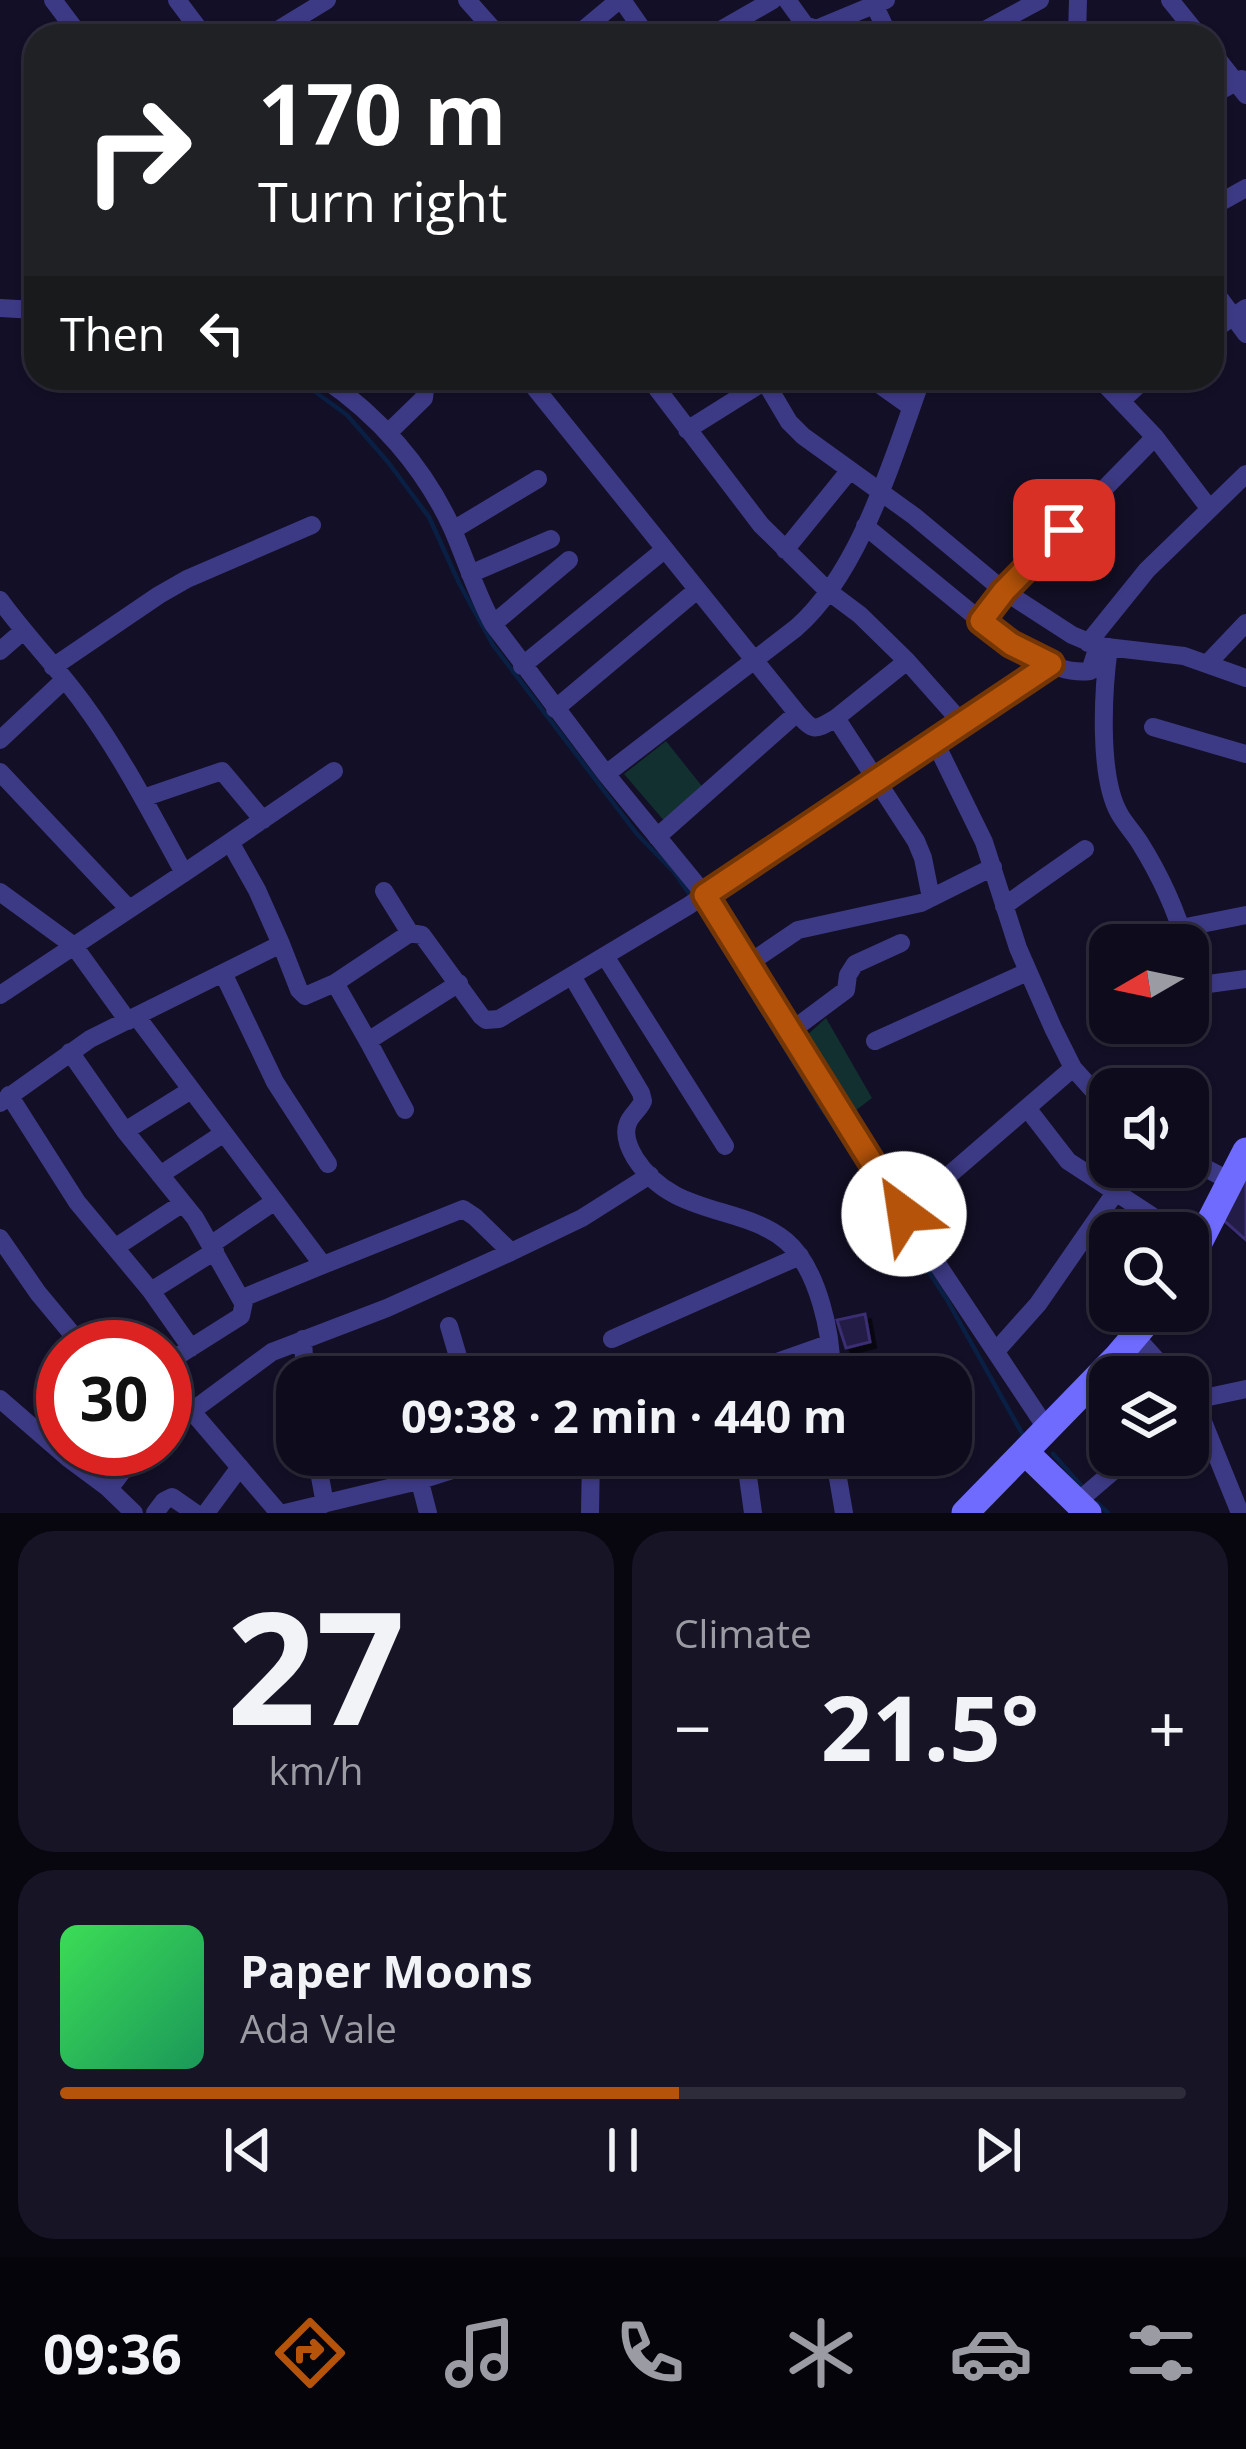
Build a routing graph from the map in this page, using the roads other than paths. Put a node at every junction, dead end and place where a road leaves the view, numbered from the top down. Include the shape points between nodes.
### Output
1 (52, 0) edge
2 (280, 0) edge
3 (327, 0) edge
4 (466, 0) edge
5 (621, 0) edge
6 (773, 0) edge
7 (787, 0) edge
8 (1040, 0) edge
9 (1170, 0) edge
10 (878, 2) edge
11 (295, 19) junction
12 (71, 24) edge
13 (287, 24) edge
14 (488, 24) edge
15 (591, 24) edge
16 (731, 24) edge
17 (807, 24) edge
18 (831, 24) edge
19 (996, 24) edge
20 (1189, 24) edge
21 (1240, 312) edge
22 (1246, 334) edge
23 (340, 390) edge
24 (425, 390) edge
25 (537, 390) edge
26 (658, 390) edge
27 (749, 390) edge
28 (770, 390) edge
29 (887, 390) edge
30 (917, 390) edge
31 (1112, 390) edge
32 (1133, 390) edge
33 (1122, 400) junction
34 (911, 407) junction
35 (687, 430) junction
36 (388, 433) junction
37 (1155, 437) junction
38 (850, 470) junction
39 (1246, 474) edge
40 (538, 479) dead end
41 (881, 492) junction
42 (1209, 508) junction
43 (311, 525) dead end
44 (865, 526) junction
45 (452, 530) junction
46 (551, 539) dead end
47 (664, 550) junction
48 (785, 550) junction
49 (568, 560) dead end
50 (470, 574) junction
51 (697, 590) junction
52 (828, 591) junction
53 (1004, 591) junction
54 (0, 600) edge
55 (981, 621) junction
56 (1246, 623) edge
57 (493, 624) junction
58 (23, 631) junction
59 (1098, 645) junction
60 (0, 651) edge
61 (754, 659) junction
62 (907, 661) junction
63 (1208, 663) junction
64 (1051, 664) junction
65 (522, 666) junction
66 (58, 674) junction
67 (1246, 678) edge
68 (555, 709) junction
69 (797, 712) junction
70 (836, 718) junction
71 (962, 723) junction
72 (1153, 727) dead end
73 (0, 740) edge
74 (934, 740) junction
75 (1246, 754) edge
76 (334, 771) dead end
77 (0, 772) edge
78 (606, 774) junction
79 (878, 782) junction
80 (143, 798) junction
81 (263, 820) junction
82 (657, 837) junction
83 (230, 842) junction
84 (1085, 849) dead end
85 (993, 867) junction
86 (184, 873) junction
87 (384, 891) dead end
88 (0, 892) edge
89 (931, 898) junction
90 (698, 899) junction
91 (1004, 906) junction
92 (129, 909) junction
93 (1246, 915) edge
94 (1179, 924) edge
95 (1209, 931) edge
96 (410, 934) junction
97 (901, 943) dead end
98 (281, 944) junction
99 (74, 946) junction
100 (605, 956) junction
101 (748, 964) junction
102 (1028, 972) junction
103 (223, 973) junction
104 (572, 976) junction
105 (1246, 979) edge
106 (335, 983) junction
107 (459, 983) junction
108 (1209, 984) edge
109 (0, 994) edge
110 (132, 1019) junction
111 (790, 1031) junction
112 (368, 1040) junction
113 (875, 1040) dead end
114 (70, 1052) junction
115 (1073, 1068) junction
116 (1089, 1086) edge
117 (191, 1090) junction
118 (5, 1100) edge
119 (1027, 1108) junction
120 (405, 1110) dead end
121 (125, 1131) junction
122 (224, 1133) junction
123 (725, 1146) dead end
124 (1246, 1151) edge
125 (328, 1164) dead end
126 (1209, 1170) edge
127 (160, 1175) junction
128 (650, 1175) junction
129 (1232, 1182) junction
130 (1115, 1193) junction
131 (275, 1201) junction
132 (183, 1203) junction
133 (1142, 1212) edge
134 (904, 1214) junction
135 (1209, 1215) edge
136 (0, 1238) edge
137 (116, 1247) junction
138 (213, 1248) junction
139 (511, 1252) junction
140 (800, 1256) junction
141 (323, 1265) junction
142 (151, 1291) junction
143 (242, 1301) junction
144 (60, 1320) edge
145 (171, 1320) edge
146 (449, 1326) dead end
147 (1138, 1332) edge
148 (1135, 1336) junction
149 (303, 1339) junction
150 (613, 1339) dead end
151 (828, 1343) junction
152 (192, 1347) edge
153 (996, 1351) junction
154 (304, 1356) edge
155 (458, 1356) edge
156 (792, 1356) edge
157 (830, 1356) edge
158 (1153, 1356) edge
159 (192, 1389) edge
160 (1246, 1389) edge
161 (1209, 1397) edge
162 (0, 1399) edge
163 (192, 1411) edge
164 (36, 1426) edge
165 (1047, 1429) junction
166 (1209, 1444) edge
167 (1025, 1452) junction
168 (240, 1467) junction
169 (95, 1476) edge
170 (120, 1476) edge
171 (320, 1476) edge
172 (417, 1476) edge
173 (433, 1476) edge
174 (591, 1476) edge
175 (748, 1476) edge
176 (838, 1476) edge
177 (1111, 1476) edge
178 (418, 1481) junction
179 (107, 1487) junction
180 (1085, 1501) edge
181 (325, 1504) junction
182 (134, 1513) edge
183 (155, 1513) edge
184 (195, 1513) edge
185 (206, 1513) edge
186 (282, 1513) edge
187 (428, 1513) edge
188 (590, 1513) edge
189 (753, 1513) edge
190 (844, 1513) edge
191 (965, 1513) edge
192 (1240, 1513) edge

1 - 12 street
2 - 11 street
3 - 11 street
4 - 14 street
5 - 15 street
6 - 16 street
7 - 17 street
8 - 19 street
9 - 20 street
10 - 18 street
11 - 13 street
21 - 22 street
23 - 36 street
24 - 36 street
25 - 47 street
26 - 35 street
27 - 35 street
28 - 38 street via 789,422
29 - 34 street
30 - 34 street
31 - 33 street
32 - 33 street
33 - 37 street
34 - 41 street
35 - 48 street
36 - 45 street
37 - 42 street
37 - 53 street
38 - 41 street
38 - 48 street
39 - 42 street
40 - 45 street
41 - 44 street
41 - 53 street
42 - 59 street via 1135,583
43 - 66 street via 159,595
44 - 52 street
44 - 55 street
45 - 50 street
46 - 50 street
47 - 51 street
47 - 65 street
48 - 52 street
49 - 57 street
50 - 57 street
51 - 61 street
51 - 68 street
52 - 61 street
52 - 62 street
53 - 55 street
53 - 59 street
54 - 58 street
55 - 64 street
56 - 63 street
57 - 65 street
58 - 60 street
58 - 66 street
59 - 63 street
59 - 64 street via 1090,671
59 - 94 street via 1110,785
61 - 69 street
61 - 78 street
62 - 70 street
62 - 71 street
63 - 67 street
64 - 71 street
65 - 68 street
66 - 73 street
66 - 80 street
68 - 78 street
69 - 70 street via 811,728
69 - 82 street
70 - 79 street
71 - 74 street
72 - 75 street
74 - 79 street
74 - 85 street
76 - 81 street
77 - 92 street
78 - 82 street
79 - 89 street via 916,841
79 - 90 street
80 - 81 street via 222,771
80 - 86 street
81 - 83 street
82 - 90 street
83 - 86 street
83 - 98 street
84 - 91 street
85 - 89 street
85 - 91 street
86 - 92 street
87 - 96 street
88 - 99 street
89 - 101 street via 808,927
90 - 100 street
90 - 101 street
91 - 102 street
92 - 99 street
93 - 95 street
96 - 106 street
96 - 107 street via 422,935
97 - 111 street via 855,964 846,990
98 - 103 street
98 - 106 street via 302,994
99 - 109 street
99 - 110 street
100 - 104 street
100 - 123 street
101 - 111 street
102 - 113 street
102 - 115 street
103 - 110 street
103 - 125 street via 275,1082
104 - 107 street via 492,1021
104 - 128 street via 641,1093 626,1138
105 - 108 street
106 - 112 street
107 - 112 street
110 - 114 street
110 - 117 street
111 - 134 street
112 - 120 street
114 - 118 street
114 - 121 street
115 - 116 street
115 - 119 street
117 - 121 street
117 - 122 street
118 - 137 street
119 - 130 street via 1068,1161
119 - 134 street
121 - 127 street
122 - 127 street
122 - 131 street
124 - 129 main road
126 - 129 street
127 - 132 street
128 - 139 street
128 - 140 street via 692,1204 769,1229
129 - 135 main road
130 - 133 street
130 - 153 street
131 - 138 street
131 - 141 street
132 - 137 street
132 - 138 street
134 - 153 street
136 - 144 street
137 - 142 street
138 - 142 street
138 - 143 street
139 - 141 street via 463,1209
139 - 149 street
140 - 150 street
140 - 151 street
141 - 143 street
142 - 145 street
143 - 152 street via 241,1316
146 - 155 street
147 - 148 main road
148 - 158 street
148 - 165 main road
149 - 154 street
149 - 159 street
151 - 156 street
151 - 157 street
153 - 165 street
160 - 161 street
162 - 164 street
163 - 168 street
165 - 167 main road
166 - 192 street
167 - 180 main road
167 - 191 main road
168 - 185 street
168 - 186 street
169 - 179 street
170 - 179 street
171 - 181 street
172 - 178 street
173 - 178 street
174 - 188 street
175 - 189 street
176 - 190 street
177 - 180 street
178 - 181 street
178 - 187 street
179 - 182 street
181 - 186 street
183 - 184 street via 172,1497

